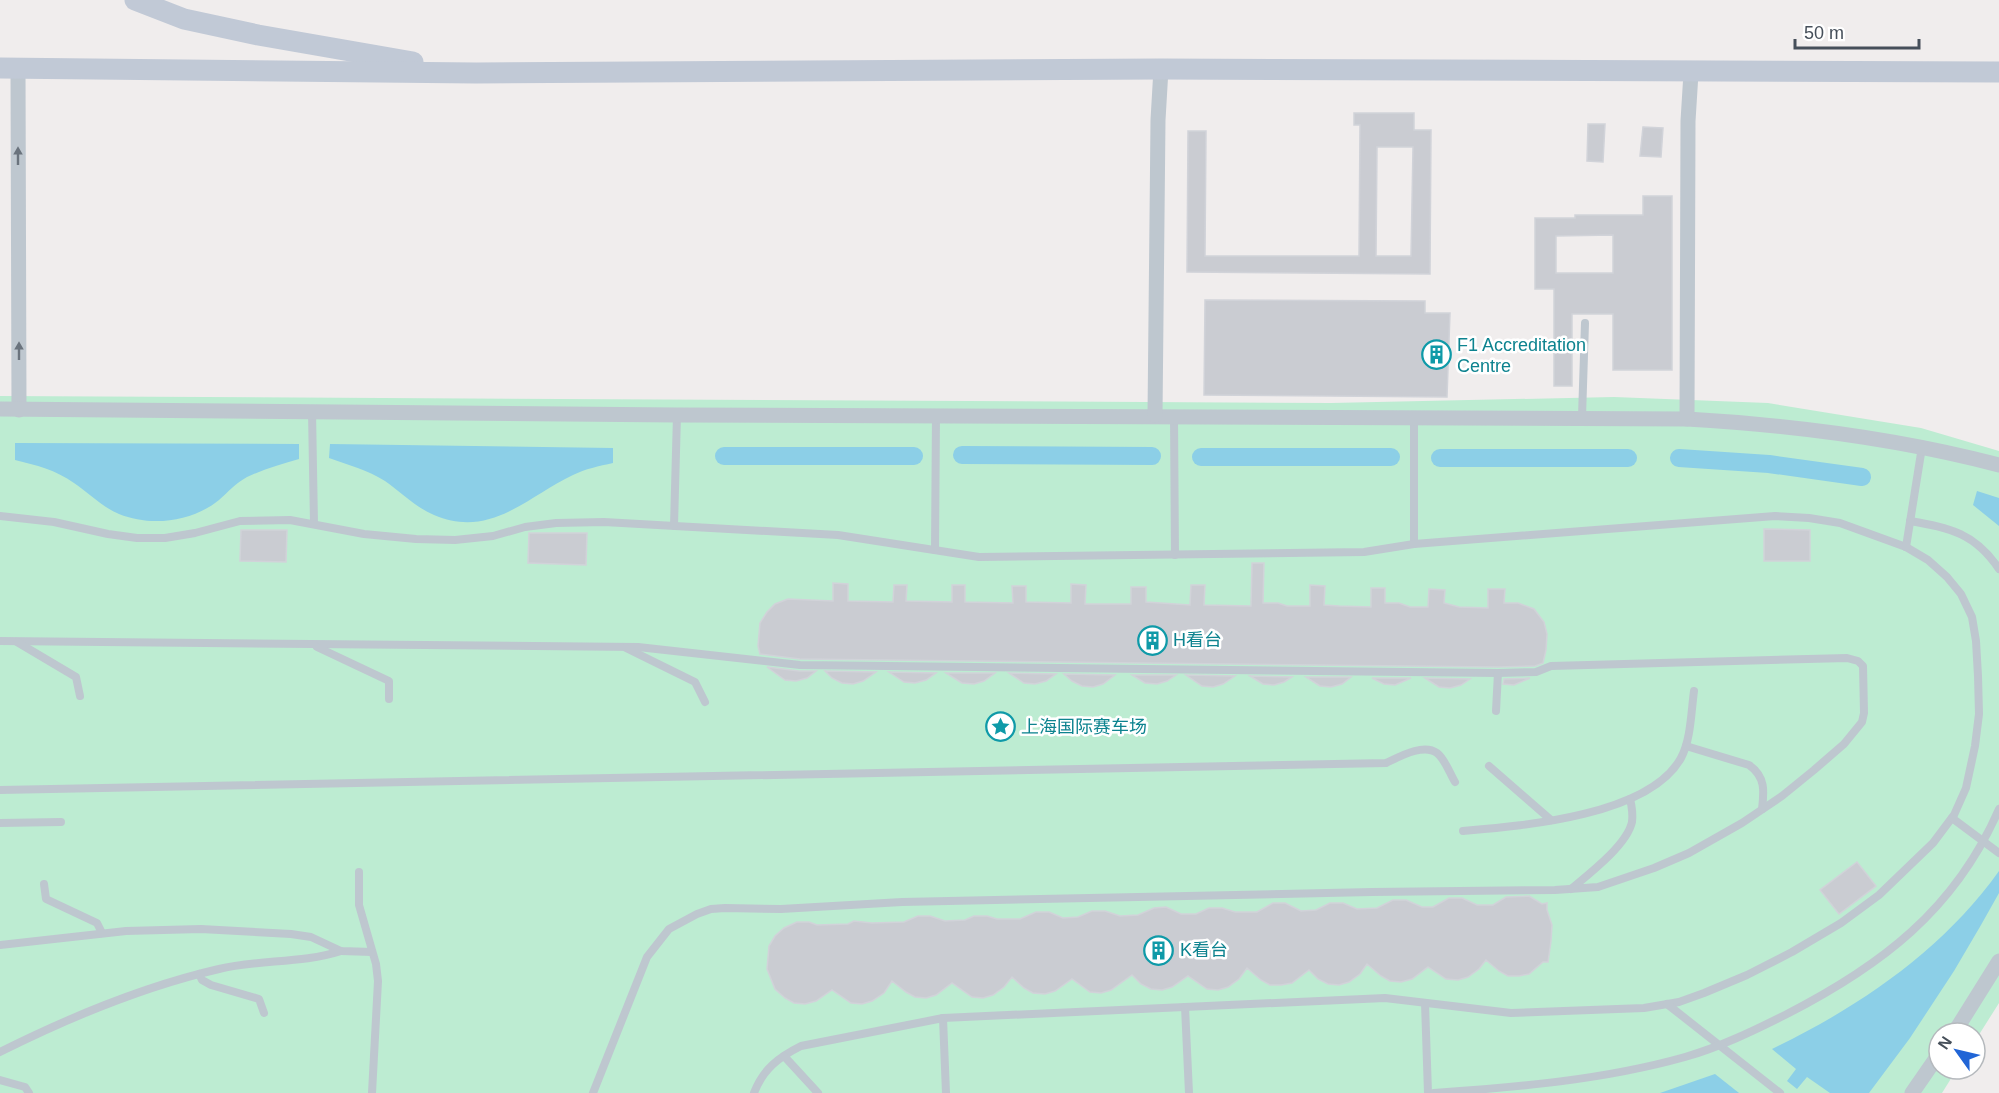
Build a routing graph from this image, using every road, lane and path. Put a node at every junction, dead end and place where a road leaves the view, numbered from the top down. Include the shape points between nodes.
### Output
1 (135, 0) edge
2 (9, 68) edge
3 (1161, 69) junction
4 (1999, 72) edge
5 (476, 73) junction
6 (1691, 73) junction
7 (1585, 323) dead end
8 (0, 409) edge
9 (18, 410) junction
10 (312, 411) junction
11 (677, 415) junction
12 (936, 415) junction
13 (1155, 415) junction
14 (1174, 416) junction
15 (1414, 417) junction
16 (1582, 417) junction
17 (1687, 418) junction
18 (1922, 447) junction
19 (1999, 465) edge
20 (0, 516) edge
21 (1910, 521) junction
22 (314, 524) junction
23 (674, 526) junction
24 (1414, 544) junction
25 (1906, 547) junction
26 (934, 550) junction
27 (1175, 555) junction
28 (1999, 569) edge
29 (0, 640) edge
30 (14, 641) junction
31 (313, 645) junction
32 (624, 647) junction
33 (1498, 673) junction
34 (1694, 691) dead end
35 (80, 696) dead end
36 (389, 699) dead end
37 (705, 702) dead end
38 (1496, 711) dead end
39 (1686, 746) junction
40 (1489, 766) dead end
41 (1455, 782) dead end
42 (0, 790) edge
43 (1630, 799) junction
44 (1762, 809) junction
45 (1999, 809) edge
46 (1952, 818) junction
47 (1551, 820) junction
48 (61, 822) dead end
49 (0, 824) edge
50 (1463, 831) dead end
51 (1984, 842) junction
52 (1999, 854) edge
53 (359, 872) dead end
54 (44, 884) dead end
55 (1572, 889) junction
56 (102, 933) junction
57 (0, 945) edge
58 (341, 951) junction
59 (372, 952) junction
60 (1999, 961) edge
61 (199, 974) junction
62 (1425, 1003) junction
63 (1667, 1004) junction
64 (1185, 1007) junction
65 (264, 1013) dead end
66 (943, 1018) junction
67 (1962, 1021) edge
68 (1719, 1045) junction
69 (0, 1052) edge
70 (784, 1056) junction
71 (1927, 1071) edge
72 (0, 1080) edge
73 (29, 1093) edge
74 (372, 1093) edge
75 (592, 1093) edge
76 (754, 1093) edge
77 (818, 1093) edge
78 (946, 1093) edge
79 (1189, 1093) edge
80 (1428, 1093) edge
81 (1434, 1093) edge
82 (1780, 1093) edge
83 (1912, 1093) edge

1 - 5 street via 184,19 258,35
2 - 5 street
9 -> 2 street
3 - 5 street
3 - 6 street
3 - 13 street
4 - 6 street
6 - 17 street
7 - 16 lane
8 - 9 street
9 - 10 street
10 - 11 street
10 - 22 lane
11 - 12 street
11 - 23 lane
12 - 13 street
12 - 26 lane
13 - 14 street
14 - 15 street
14 - 27 lane
15 - 16 street
15 - 24 lane
16 - 17 street
17 - 18 street via 1801,427
18 - 19 street
18 - 21 lane
20 - 22 lane via 137,538 165,538 240,521 290,520
21 - 25 lane
21 - 28 lane via 1966,535 1986,551
22 - 23 lane via 364,534 455,540 556,523
23 - 26 lane via 838,535
24 - 25 lane via 1775,516 1840,523
24 - 27 lane via 1364,552
25 - 46 lane via 1947,577 1972,617 1979,714 1966,788
26 - 27 lane via 979,557
29 - 30 lane
30 - 31 lane
30 - 35 lane via 76,677
31 - 32 lane
31 - 36 lane via 389,681
32 - 33 lane via 800,665
32 - 37 lane via 695,682
33 - 38 lane
33 - 44 lane via 1536,672 1551,666 1847,658 1858,661 1864,670 1862,722 1844,744
34 - 39 lane
39 - 43 lane via 1668,774
39 - 44 lane via 1754,768 1764,786
40 - 47 lane
41 - 42 lane via 1439,755 1426,750 1410,752 1386,763
43 - 47 lane via 1607,809
43 - 55 lane via 1630,828 1604,861
44 - 55 lane via 1689,853 1654,868 1598,887
45 - 51 lane
46 - 51 lane
46 - 63 lane via 1933,843 1879,895 1841,923 1747,975
47 - 50 lane
48 - 49 lane
51 - 52 lane
51 - 68 lane via 1930,915 1870,965 1807,1004
53 - 59 lane via 359,905
54 - 56 lane via 45,898 93,921
55 - 75 lane via 711,909 669,929 647,957
56 - 57 lane
56 - 58 lane via 190,929 270,932 311,937
58 - 59 lane
58 - 61 lane via 314,959 255,963
59 - 74 lane via 378,991
60 - 67 street
61 - 65 lane via 211,985 260,999
61 - 69 lane via 84,1014
62 - 63 lane via 1511,1013
62 - 64 lane via 1385,998
62 - 80 lane
63 - 68 lane
64 - 66 lane
64 - 79 lane
66 - 70 lane via 801,1047
66 - 78 lane
68 - 81 lane via 1686,1057 1580,1078
68 - 82 lane
70 - 76 lane via 767,1069
70 - 77 lane
71 - 83 street
72 - 73 lane via 25,1087

